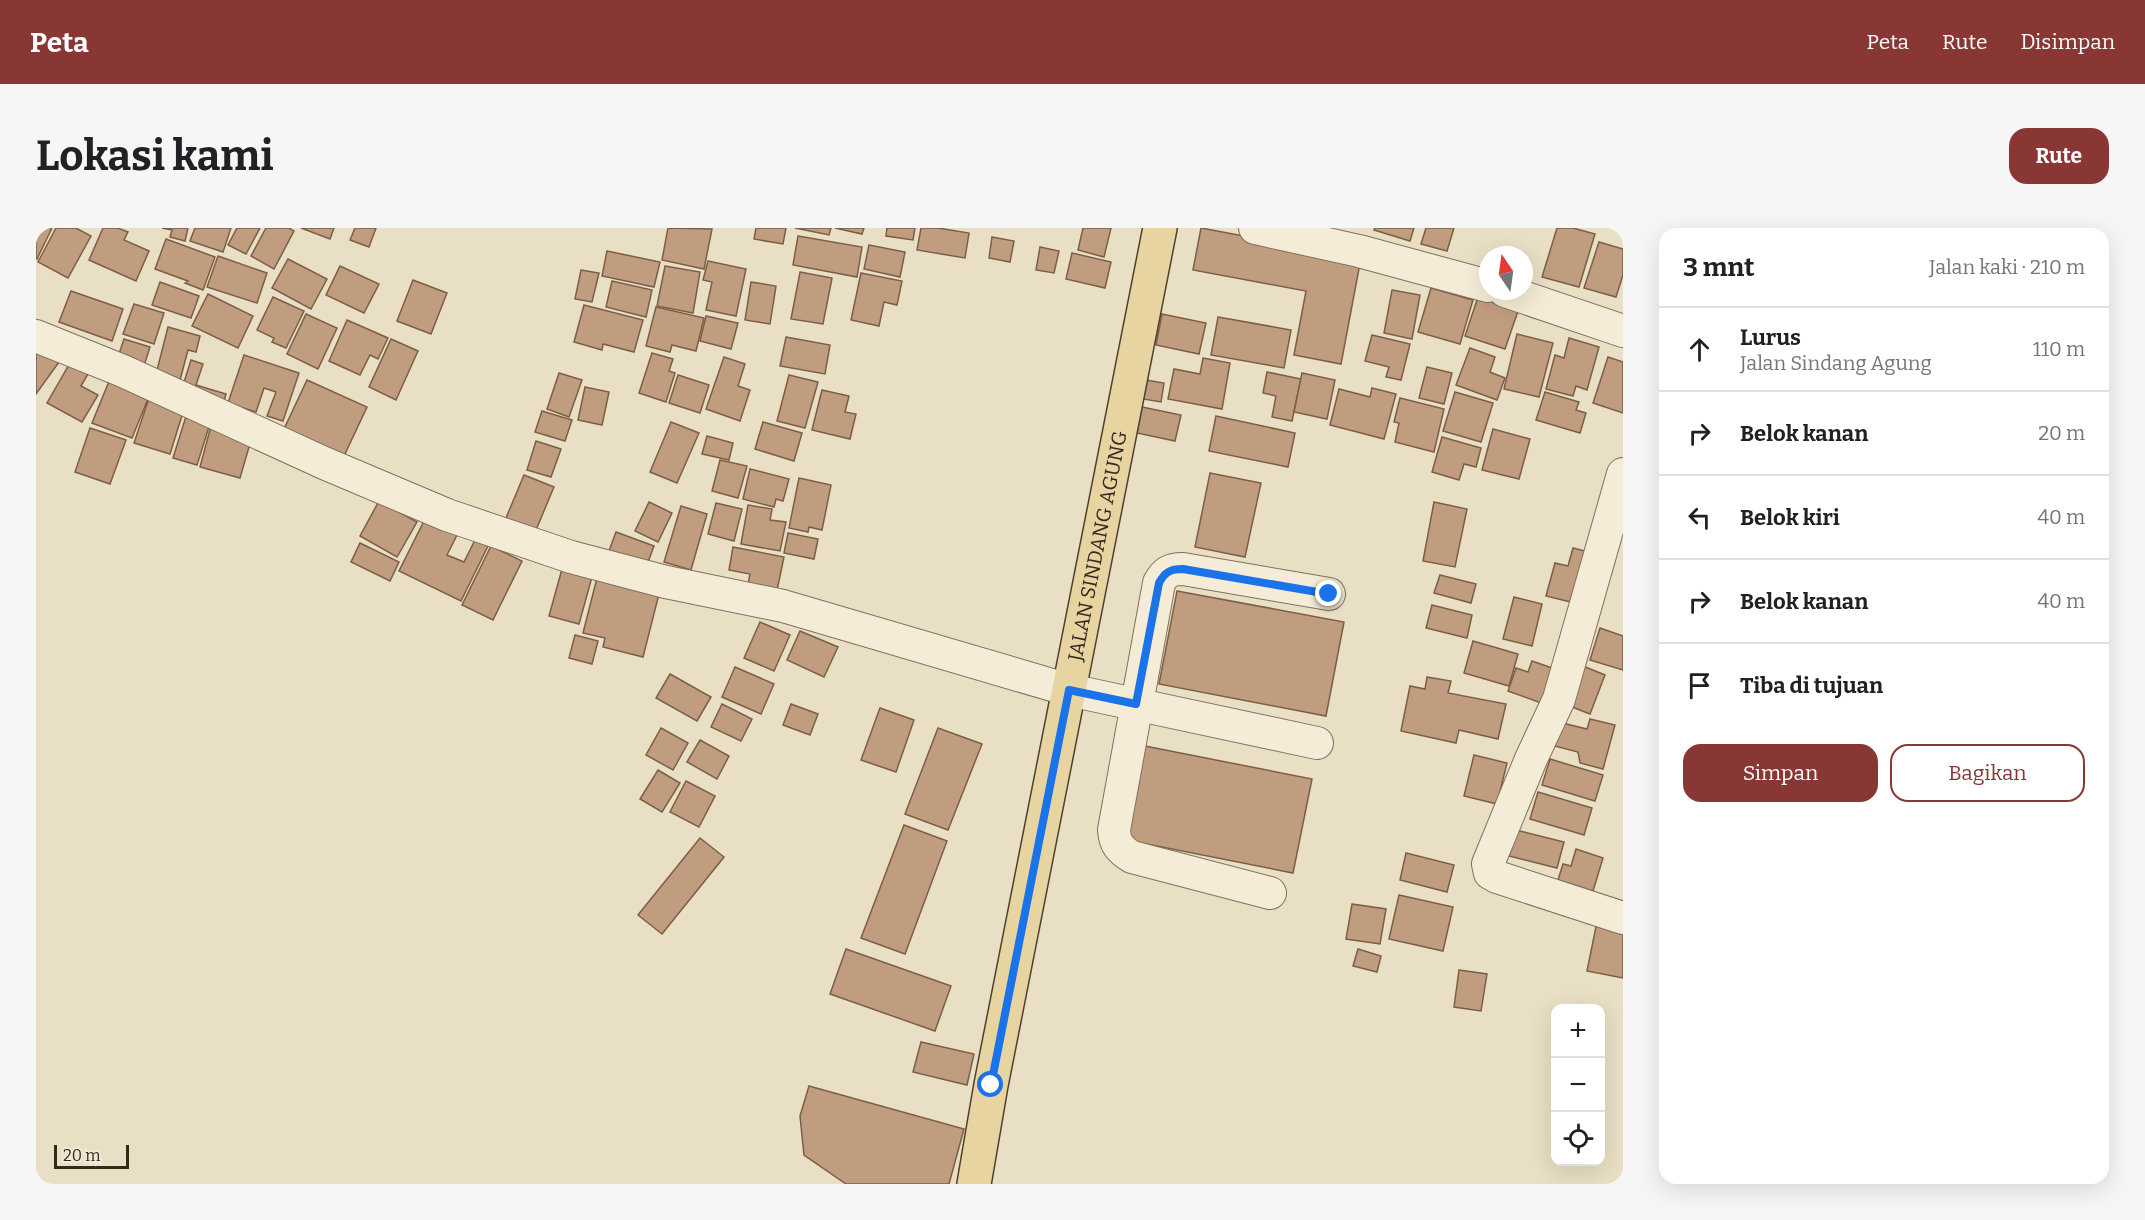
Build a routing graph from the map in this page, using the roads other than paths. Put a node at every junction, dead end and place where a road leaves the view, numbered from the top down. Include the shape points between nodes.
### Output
1 (1160, 228) edge
2 (1255, 228) edge
3 (1479, 284) edge
4 (1530, 300) edge
5 (1623, 332) edge
6 (36, 336) edge
7 (1623, 474) edge
8 (1329, 594) dead end
9 (1069, 690) junction
10 (1136, 704) junction
11 (1317, 743) dead end
12 (1270, 893) dead end
13 (1623, 918) edge
14 (974, 1184) edge

1 - 9 main road, JALAN SINDANG AGUNG
2 - 3 street
4 - 5 street
6 - 9 street via 123,371 324,464 459,519 572,557 666,582 783,606
7 - 13 street via 1559,699 1488,864 1490,873 1497,877
8 - 10 street via 1183,569 1164,574
9 - 10 street
9 - 14 main road, JALAN SINDANG AGUNG
10 - 11 street
10 - 12 street via 1114,830 1122,851

